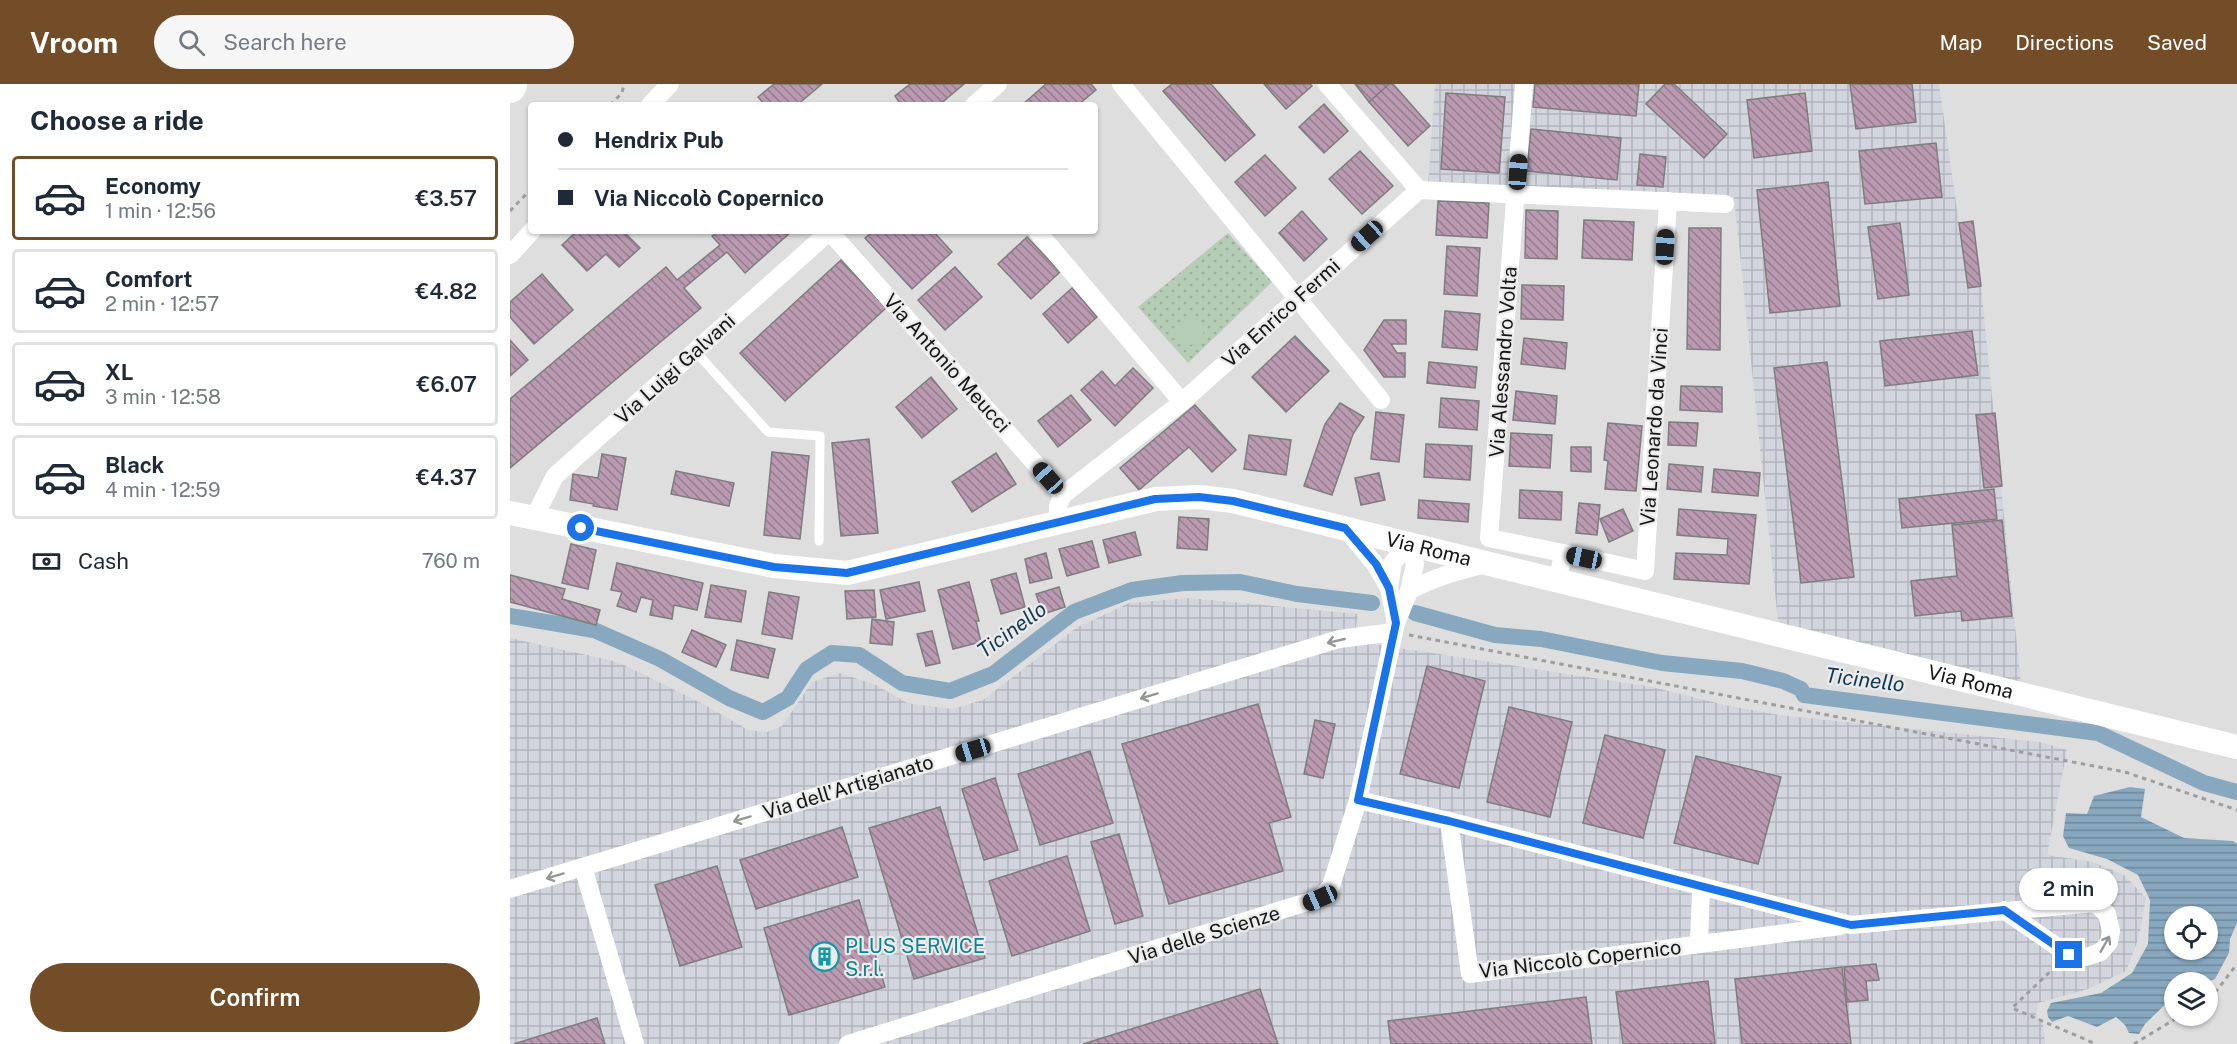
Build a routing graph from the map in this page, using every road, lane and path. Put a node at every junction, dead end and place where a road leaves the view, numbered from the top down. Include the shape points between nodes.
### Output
1 (624, 84) edge
2 (670, 84) edge
3 (998, 84) edge
4 (1121, 84) edge
5 (1327, 84) edge
6 (1524, 84) edge
7 (613, 102) edge
8 (653, 102) edge
9 (977, 102) edge
10 (1419, 190) junction
11 (528, 192) edge
12 (1516, 194) junction
13 (1668, 201) junction
14 (1725, 204) dead end
15 (510, 211) edge
16 (529, 234) edge
17 (827, 234) edge
18 (833, 234) edge
19 (1040, 234) edge
20 (510, 255) edge
21 (1297, 298) junction
22 (695, 351) junction
23 (1382, 400) dead end
24 (1182, 402) junction
25 (1064, 495) junction
26 (510, 513) edge
27 (534, 518) junction
28 (1058, 521) junction
29 (1345, 528) junction
30 (819, 541) dead end
31 (1410, 544) junction
32 (1563, 554) junction
33 (1490, 563) junction
34 (1558, 580) junction
35 (1389, 588) junction
36 (1409, 591) junction
37 (1395, 628) junction
38 (2237, 747) edge
39 (1358, 800) junction
40 (2237, 810) edge
41 (1449, 821) junction
42 (583, 867) junction
43 (1701, 887) junction
44 (510, 889) edge
45 (2004, 910) junction
46 (1851, 925) junction
47 (1699, 943) junction
48 (2069, 955) junction
49 (2237, 964) edge
50 (2218, 989) edge
51 (2164, 1026) edge
52 (635, 1044) edge
53 (848, 1044) edge
54 (2096, 1044) edge
55 (2134, 1044) edge

1 - 7 path
2 - 8 street
3 - 9 street
4 - 21 street
5 - 10 street
6 - 12 street, Via Alessandro Volta
10 - 12 street
10 - 21 street, Via Enrico Fermi
11 - 15 path
12 - 13 street
12 - 32 street, Via Alessandro Volta via 1489,538
13 - 14 street
13 - 32 street, Via Leonardo da Vinci via 1645,571
16 - 20 street
17 - 22 street, Via Luigi Galvani
18 - 25 street, Via Antonio Meucci
19 - 24 street
21 - 23 street
21 - 24 street, Via Enrico Fermi
22 - 27 street, Via Luigi Galvani via 555,476
22 - 30 lane via 768,432 820,436
24 - 25 street, Via Enrico Fermi
25 - 28 street via 1058,506
26 - 27 street, Via Roma
27 - 28 street, Via Roma via 774,567 847,573
28 - 29 street, Via Roma via 1155,499 1199,497 1233,501
29 - 31 street, Via Roma
29 - 35 street, Via delle Scienze via 1376,564
31 - 33 street, Via Roma
31 - 35 street, Via delle Scienze via 1393,562
31 - 36 street, Via delle Scienze via 1414,564
32 - 34 street
33 - 34 street, Via Roma
33 - 36 street via 1447,573
34 - 38 street, Via Roma
35 - 37 street, Via delle Scienze
36 - 37 street, Via delle Scienze
37 - 39 street, Via delle Scienze
37 - 40 path via 2125,772
37 -> 42 street, Via dell'Artigianato via 1339,639
39 - 41 street, Via Niccolò Copernico
39 - 53 street, Via delle Scienze via 1331,886 1320,898
41 - 43 street, Via Niccolò Copernico
41 - 47 street, Via Niccolò Copernico via 1470,974
42 -> 44 street, Via dell'Artigianato
42 - 52 street
43 - 46 street, Via Niccolò Copernico
43 - 47 street, Via Niccolò Copernico
45 - 46 street, Via Niccolò Copernico
45 - 48 street
48 -> 45 street, Via Niccolò Copernico via 2094,955 2109,942 2107,915 2095,903
46 - 47 street, Via Niccolò Copernico
48 - 54 path via 2012,1008
49 - 50 path
51 - 55 path

